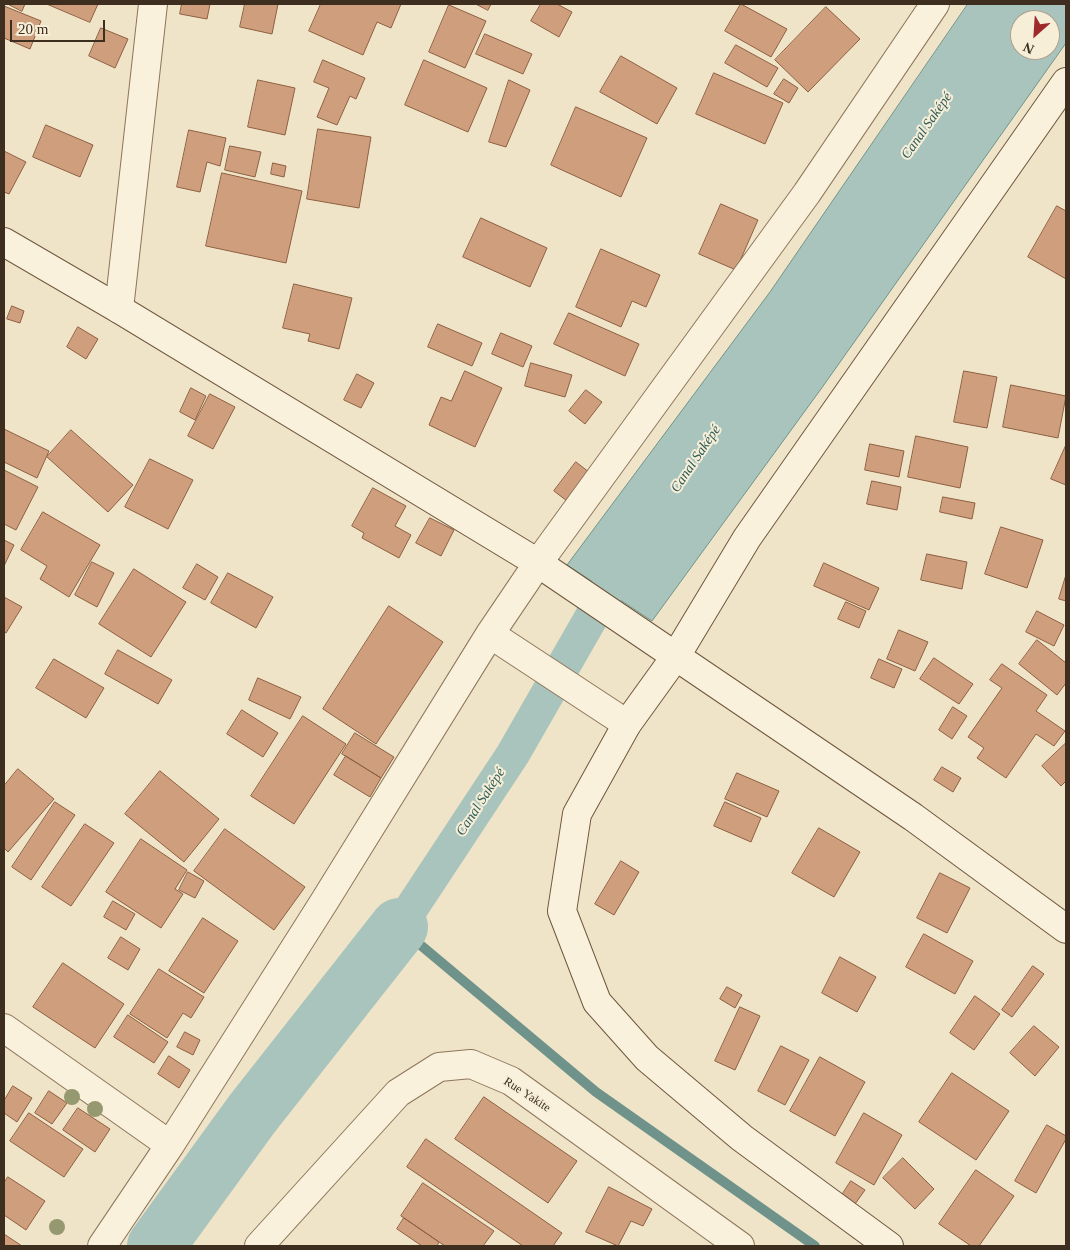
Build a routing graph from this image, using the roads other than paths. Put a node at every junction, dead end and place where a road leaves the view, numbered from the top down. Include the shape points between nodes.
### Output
1 (153, 4) edge
2 (935, 4) edge
3 (1066, 82) edge
4 (4, 242) edge
5 (120, 309) junction
6 (538, 563) junction
7 (490, 634) junction
8 (676, 656) junction
9 (627, 724) junction
10 (1066, 929) edge
11 (4, 1028) edge
12 (170, 1145) junction
13 (102, 1246) edge
14 (259, 1246) edge
15 (740, 1246) edge
16 (888, 1246) edge

1 - 5 street
2 - 6 street via 807,193
3 - 8 street via 747,538
4 - 5 street
5 - 6 street
6 - 7 street
6 - 8 street
7 - 9 street
7 - 12 street
8 - 9 street
8 - 10 street via 913,817
9 - 16 street via 577,814 562,911 596,1002 647,1058 734,1131
11 - 12 street
12 - 13 street
14 - 15 street, Rue Yakite via 398,1093 439,1067 471,1064 511,1081

